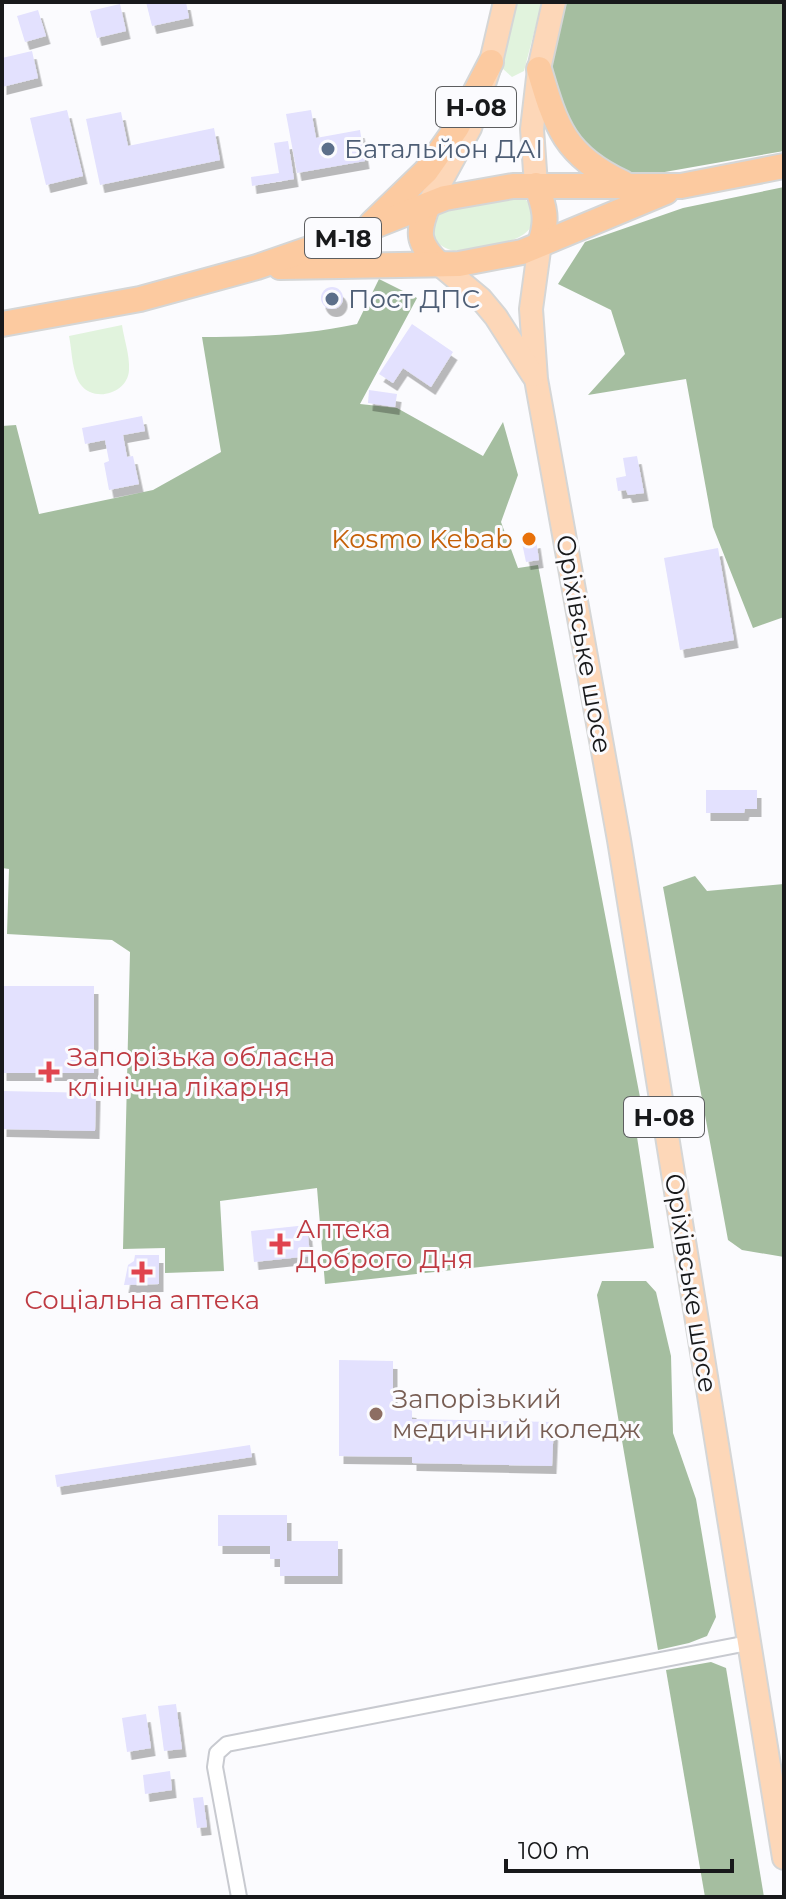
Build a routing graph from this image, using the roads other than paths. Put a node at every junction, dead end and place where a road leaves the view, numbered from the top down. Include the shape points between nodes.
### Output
1 (505, 2) edge
2 (554, 2) edge
3 (491, 62) junction
4 (539, 69) junction
5 (784, 166) edge
6 (536, 185) junction
7 (681, 186) junction
8 (633, 187) junction
9 (428, 205) junction
10 (364, 230) junction
11 (540, 243) junction
12 (439, 264) junction
13 (257, 267) junction
14 (2, 324) edge
15 (536, 379) junction
16 (748, 1643) junction
17 (784, 1858) edge
18 (239, 1897) edge

1 - 3 main road, Н-08
2 - 4 main road, Н-08
3 - 9 main road, Н-08 via 470,128
3 - 10 highway via 457,127 426,171
4 - 6 main road, Н-08 via 532,129
4 - 8 highway via 553,119 573,149 600,172
5 - 7 highway, М-18
6 - 8 highway, М-18
6 - 9 highway, М-18
6 - 11 highway, Н-08 via 546,212
7 - 8 highway, М-18
7 - 11 highway, М-18
9 - 10 highway, М-18
9 - 12 highway, Н-08 via 420,237
10 - 13 highway, М-18
11 - 12 highway, М-18 via 522,252
11 - 15 main road, Оріхівське шосе / Н-08 via 531,309
12 - 13 highway, М-18
12 - 15 main road, Оріхівське шосе / Н-08 via 481,299
13 - 14 highway, М-18 via 140,299
15 - 16 main road, Оріхівське шосе / Н-08 via 619,840
16 - 17 main road, Оріхівське шосе / Н-08
16 - 18 street via 227,1744 217,1753 215,1767

